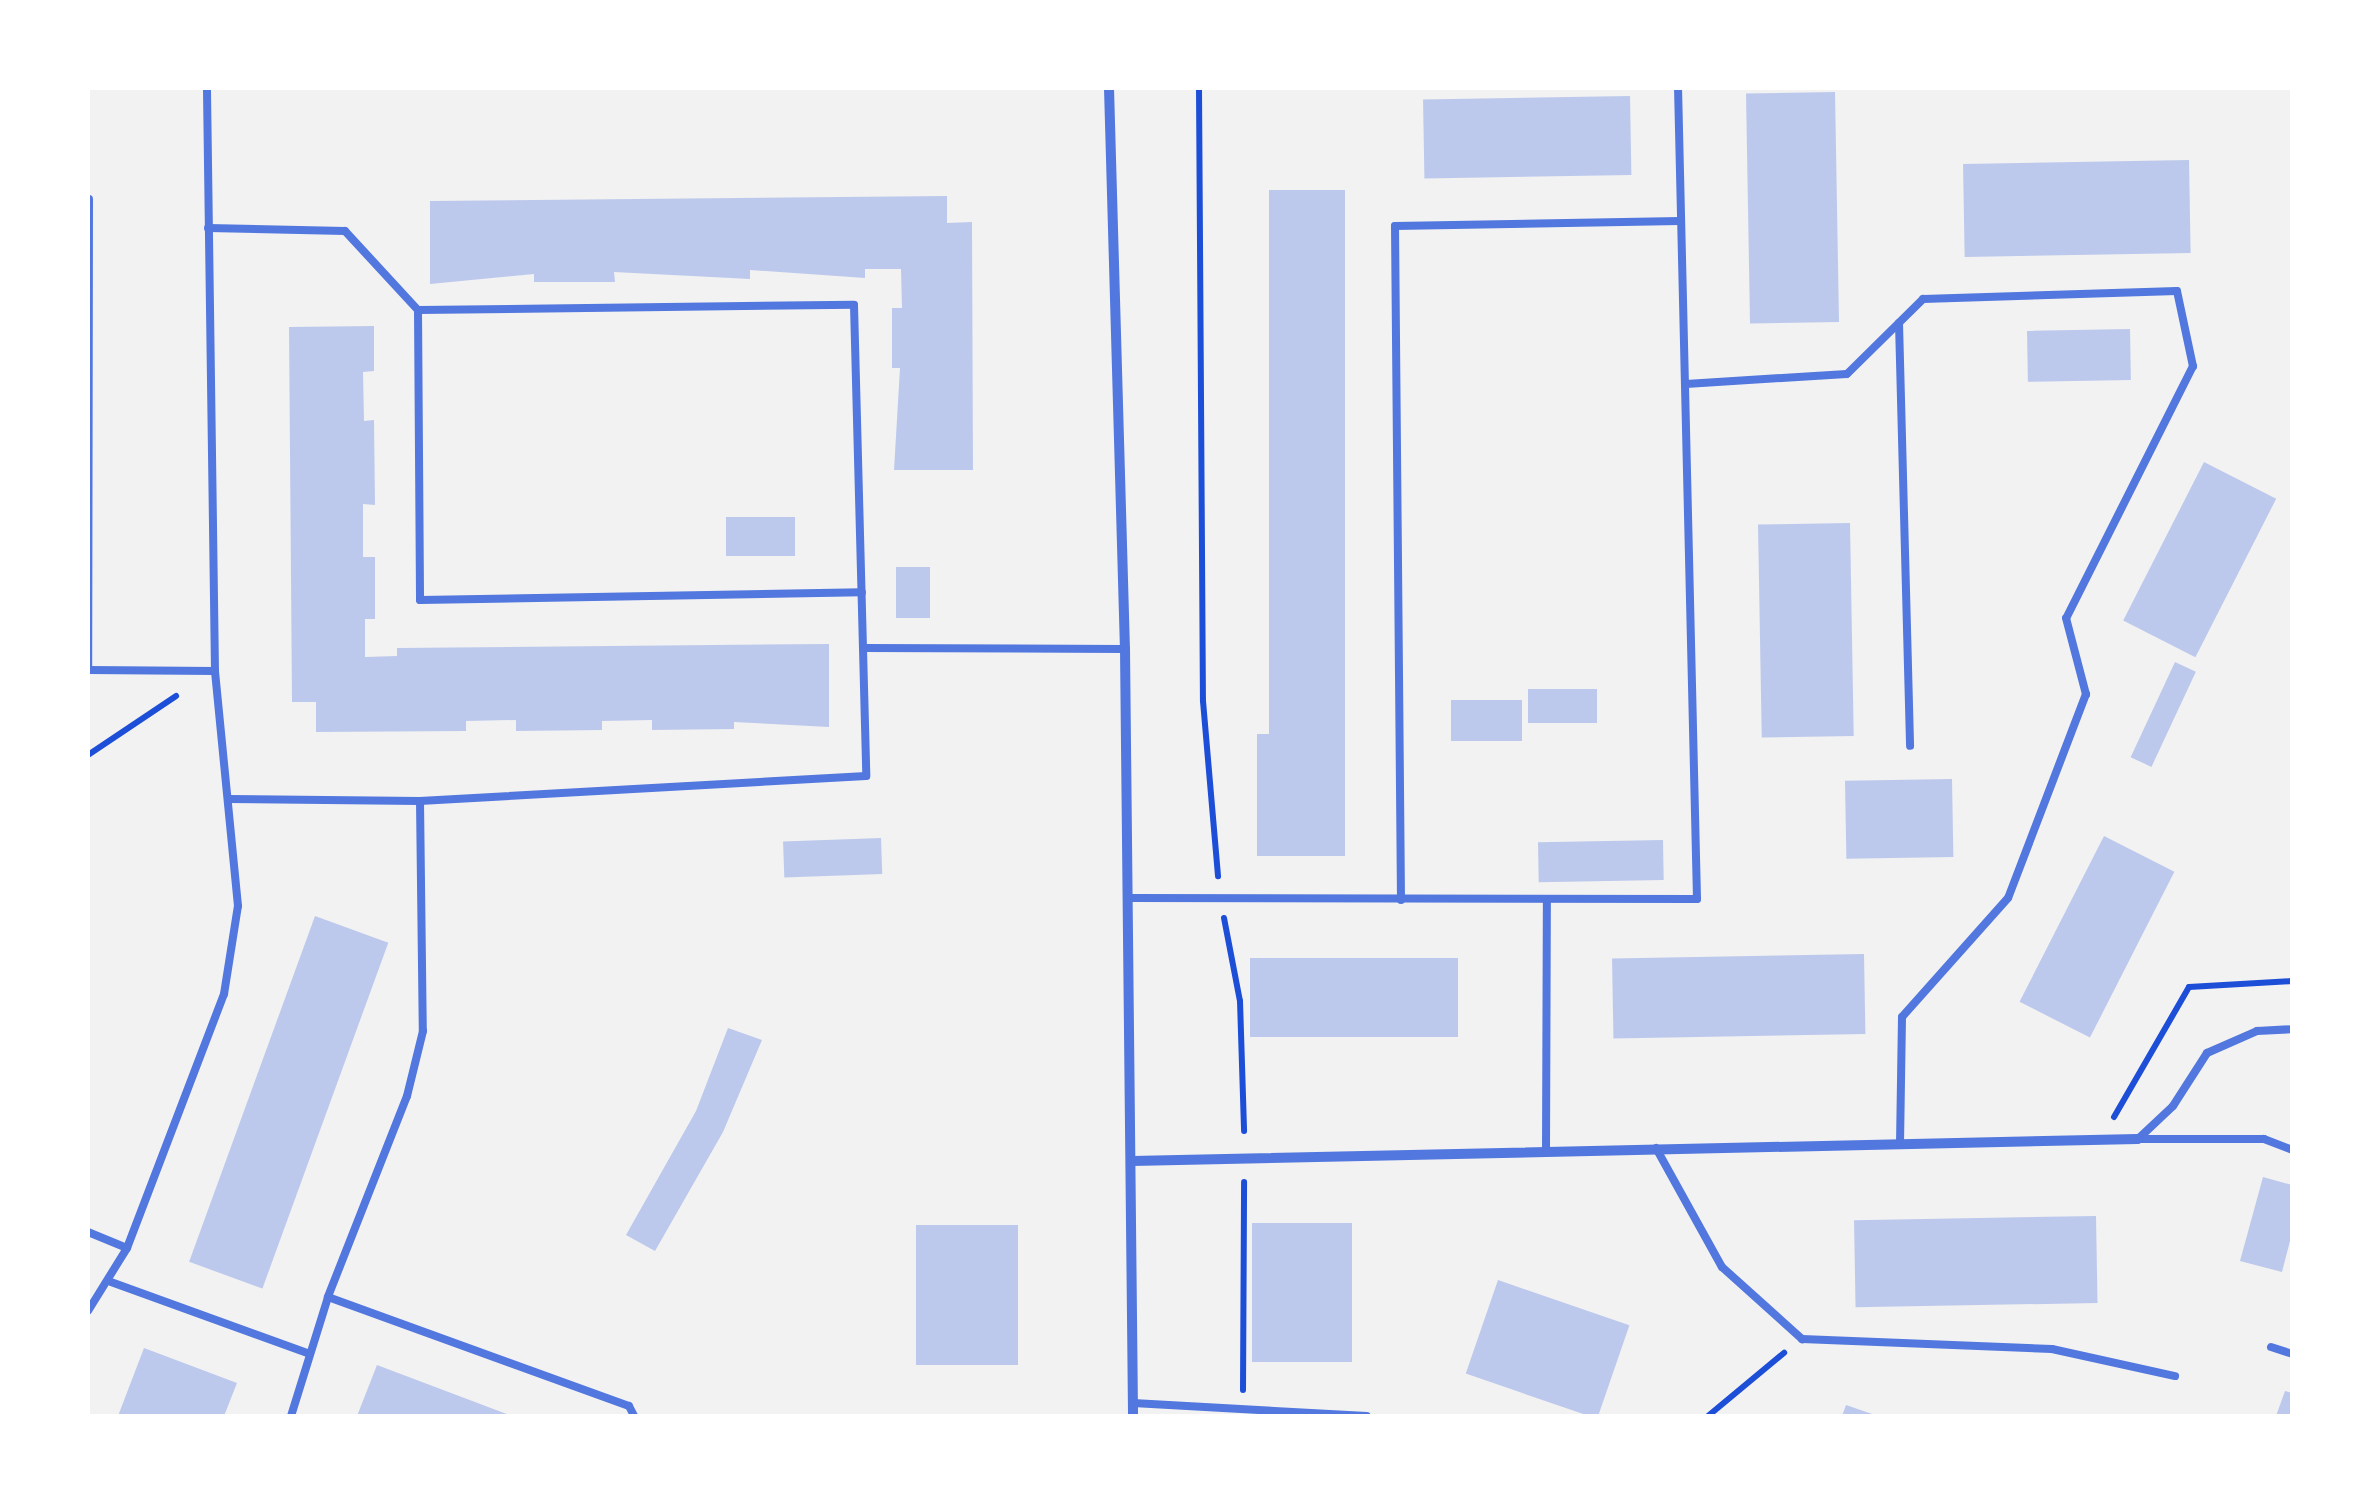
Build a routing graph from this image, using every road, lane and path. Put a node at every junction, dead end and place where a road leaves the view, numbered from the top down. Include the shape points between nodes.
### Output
1 (207, 88) edge
2 (1110, 88) edge
3 (1678, 88) edge
4 (89, 199) edge
5 (1680, 221) junction
6 (208, 228) junction
7 (418, 310) junction
8 (1899, 323) junction
9 (1686, 384) junction
10 (862, 592) junction
11 (862, 648) junction
12 (1125, 649) junction
13 (215, 671) junction
14 (1910, 746) dead end
15 (88, 755) edge
16 (228, 798) junction
17 (420, 801) junction
18 (1129, 898) junction
19 (1401, 900) junction
20 (1547, 902) junction
21 (2292, 981) edge
22 (2292, 1029) edge
23 (1241, 1131) dead end
24 (2138, 1138) junction
25 (2101, 1140) junction
26 (1900, 1144) junction
27 (1656, 1148) junction
28 (2292, 1150) edge
29 (1546, 1151) junction
30 (1244, 1158) junction
31 (1132, 1161) junction
32 (88, 1232) edge
33 (127, 1248) junction
34 (110, 1282) junction
35 (328, 1297) junction
36 (88, 1311) edge
37 (1802, 1339) junction
38 (2272, 1347) dead end
39 (307, 1354) junction
40 (2292, 1354) edge
41 (2175, 1376) dead end
42 (1133, 1404) junction
43 (1244, 1409) junction
44 (291, 1416) edge
45 (634, 1416) edge
46 (1133, 1416) edge
47 (1367, 1416) edge
48 (1708, 1416) edge

1 - 6 lane
2 - 12 street
3 - 5 lane
4 - 13 lane via 88,670
5 - 9 lane
5 - 19 lane via 1395,226
6 - 7 lane via 345,231
6 - 13 lane
7 - 10 lane via 854,305
7 - 10 lane via 420,600
8 - 9 lane via 1847,374
8 - 14 lane
8 - 26 lane via 1923,299 2178,291 2193,366 2066,618 2086,694 2008,898 1902,1016
9 - 20 lane via 1697,899
10 - 11 lane
11 - 12 lane
11 - 17 lane via 866,776
12 - 18 street
13 - 15 path
13 - 16 lane
16 - 17 lane
16 - 33 lane via 238,906 224,994
17 - 35 lane via 423,1032 407,1096
18 - 19 lane
18 - 31 street
19 - 20 lane
20 - 29 lane
21 - 25 path via 2189,987
22 - 24 lane via 2258,1031 2206,1053 2173,1106
23 - 30 path
24 - 25 street
24 - 28 lane via 2264,1139
25 - 26 street
26 - 27 street
27 - 29 street
27 - 37 lane via 1722,1267
29 - 30 street
30 - 31 street
30 - 43 path
31 - 42 street
32 - 33 lane
33 - 34 lane
34 - 36 lane
34 - 39 lane
35 - 39 lane
35 - 45 lane via 629,1406
37 - 41 lane via 2052,1349
37 - 48 path
38 - 40 lane
39 - 44 lane
42 - 43 lane
42 - 46 street
43 - 47 lane

